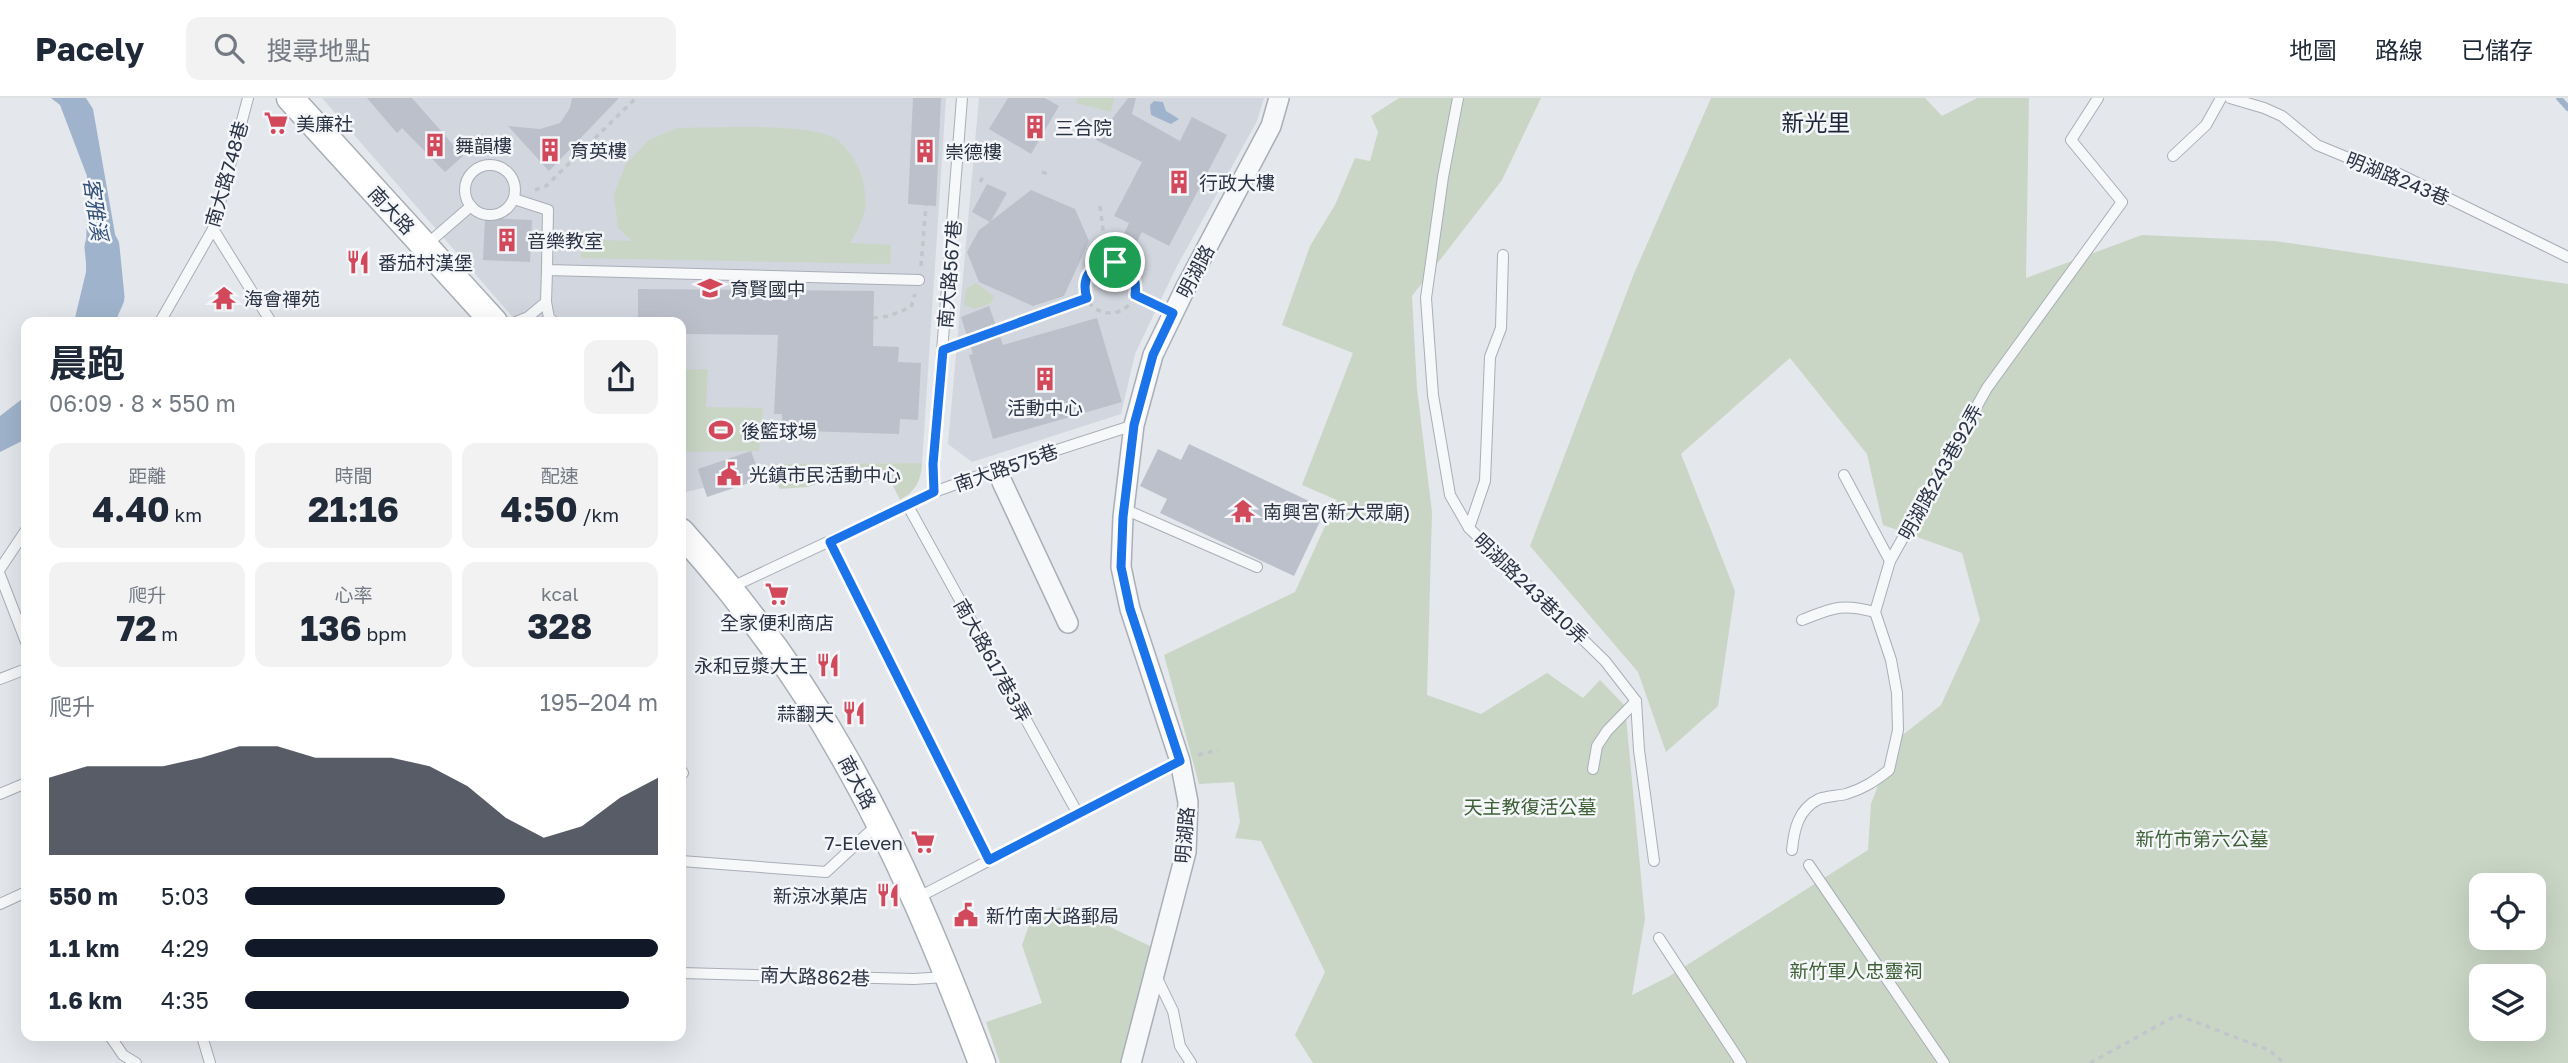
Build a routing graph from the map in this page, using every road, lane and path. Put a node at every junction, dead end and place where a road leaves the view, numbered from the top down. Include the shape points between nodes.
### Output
1 (248, 98) edge
2 (290, 98) edge
3 (636, 98) edge
4 (962, 98) edge
5 (1279, 98) edge
6 (1458, 98) edge
7 (2098, 98) edge
8 (2221, 98) edge
9 (2230, 98) edge
10 (2273, 98) edge
11 (2264, 108) junction
12 (2174, 156) dead end
13 (974, 158) dead end
14 (982, 160) dead end
15 (1042, 172) dead end
16 (1051, 175) dead end
17 (514, 198) junction
18 (471, 206) junction
19 (1100, 206) dead end
20 (213, 229) junction
21 (425, 245) junction
22 (1503, 255) dead end
23 (2568, 257) edge
24 (1107, 261) junction
25 (547, 270) junction
26 (919, 280) dead end
27 (1135, 295) junction
28 (1087, 298) junction
29 (546, 302) junction
30 (1173, 313) junction
31 (163, 317) edge
32 (268, 317) edge
33 (490, 317) edge
34 (527, 317) edge
35 (549, 317) edge
36 (943, 350) junction
37 (1134, 425) junction
38 (1844, 475) dead end
39 (1002, 482) dead end
40 (934, 492) junction
41 (908, 506) junction
42 (1124, 509) junction
43 (1469, 528) junction
44 (21, 538) edge
45 (830, 542) junction
46 (688, 545) edge
47 (1890, 561) junction
48 (1257, 567) dead end
49 (0, 569) edge
50 (0, 575) edge
51 (729, 589) junction
52 (1875, 612) junction
53 (1802, 620) dead end
54 (1068, 623) dead end
55 (21, 629) edge
56 (21, 671) edge
57 (0, 679) edge
58 (1636, 701) junction
59 (1180, 761) junction
60 (1593, 769) dead end
61 (21, 785) edge
62 (0, 794) edge
63 (1078, 814) junction
64 (880, 823) junction
65 (1792, 850) dead end
66 (989, 860) junction
67 (686, 861) edge
68 (1654, 861) dead end
69 (1809, 865) dead end
70 (21, 894) edge
71 (916, 898) junction
72 (0, 904) edge
73 (1659, 938) dead end
74 (1155, 972) junction
75 (686, 973) edge
76 (950, 977) junction
77 (113, 1041) edge
78 (203, 1041) edge
79 (136, 1063) edge
80 (210, 1063) edge
81 (982, 1063) edge
82 (1130, 1063) edge
83 (1191, 1063) edge
84 (1741, 1063) edge
85 (1944, 1063) edge
86 (2090, 1063) edge
87 (2284, 1063) edge

1 - 20 lane, 南大路748巷
2 - 21 main road, 南大路
3 - 17 path via 546,186
4 - 36 lane, 南大路567巷
5 - 30 street, 明湖路 via 1271,126
6 - 43 lane, 明湖路243巷10弄 via 1426,298 1433,395 1450,495
7 - 47 lane, 明湖路243巷92弄 via 2071,140 2122,202 1987,388
8 - 12 lane via 2206,125
9 - 11 lane, 明湖路243巷
10 - 11 lane
11 - 23 lane, 明湖路243巷 via 2282,116 2317,145 2397,173
13 - 14 path
15 - 16 path
17 - 18 lane via 505,211 491,215
17 - 18 lane via 509,175 504,169 488,166 474,172 466,184
17 - 25 lane via 548,210
18 - 21 lane
19 - 24 path
20 - 31 lane, 南大路748巷
20 - 32 lane
21 - 33 main road, 南大路
22 - 43 lane via 1501,328 1490,357 1485,481
24 - 27 path via 1130,270
24 - 28 path via 1087,274
25 - 26 lane
25 - 29 lane
27 - 28 path via 1115,312 1098,310
27 - 30 path
28 - 36 path
29 - 34 lane
29 - 35 lane
30 - 37 street, 明湖路 via 1153,355
36 - 40 lane, 南大路567巷
37 - 40 lane, 南大路575巷
37 - 42 street, 明湖路
38 - 47 lane
39 - 54 street
40 - 41 lane, 南大路575巷
41 - 45 lane, 南大路575巷
41 - 63 lane, 南大路617巷3弄
42 - 48 lane
42 - 59 street, 明湖路 via 1121,567 1130,609
43 - 58 lane, 明湖路243巷10弄 via 1605,661
44 - 49 lane
45 - 51 lane, 南大路575巷
45 - 66 lane
46 - 51 main road, 南大路
47 - 52 lane, 明湖路243巷92弄
50 - 55 lane
51 - 64 main road, 南大路 via 789,670
52 - 53 lane via 1833,607
52 - 65 lane via 1897,693 1898,730 1889,770 1870,785 1818,799 1801,814
56 - 57 lane
58 - 60 lane via 1597,746
58 - 68 lane
59 - 63 lane
59 - 74 street, 明湖路 via 1188,802 1186,852
61 - 62 lane
63 - 66 lane
64 - 67 lane via 826,872
64 - 71 main road, 南大路
66 - 71 lane
69 - 85 lane
70 - 72 lane
71 - 76 main road, 南大路
73 - 84 lane
74 - 82 street, 明湖路
74 - 83 lane via 1173,1011 1180,1046
75 - 76 lane, 南大路862巷
76 - 81 main road, 南大路
77 - 79 lane
78 - 80 lane
86 - 87 path via 2177,1015 2269,1050

